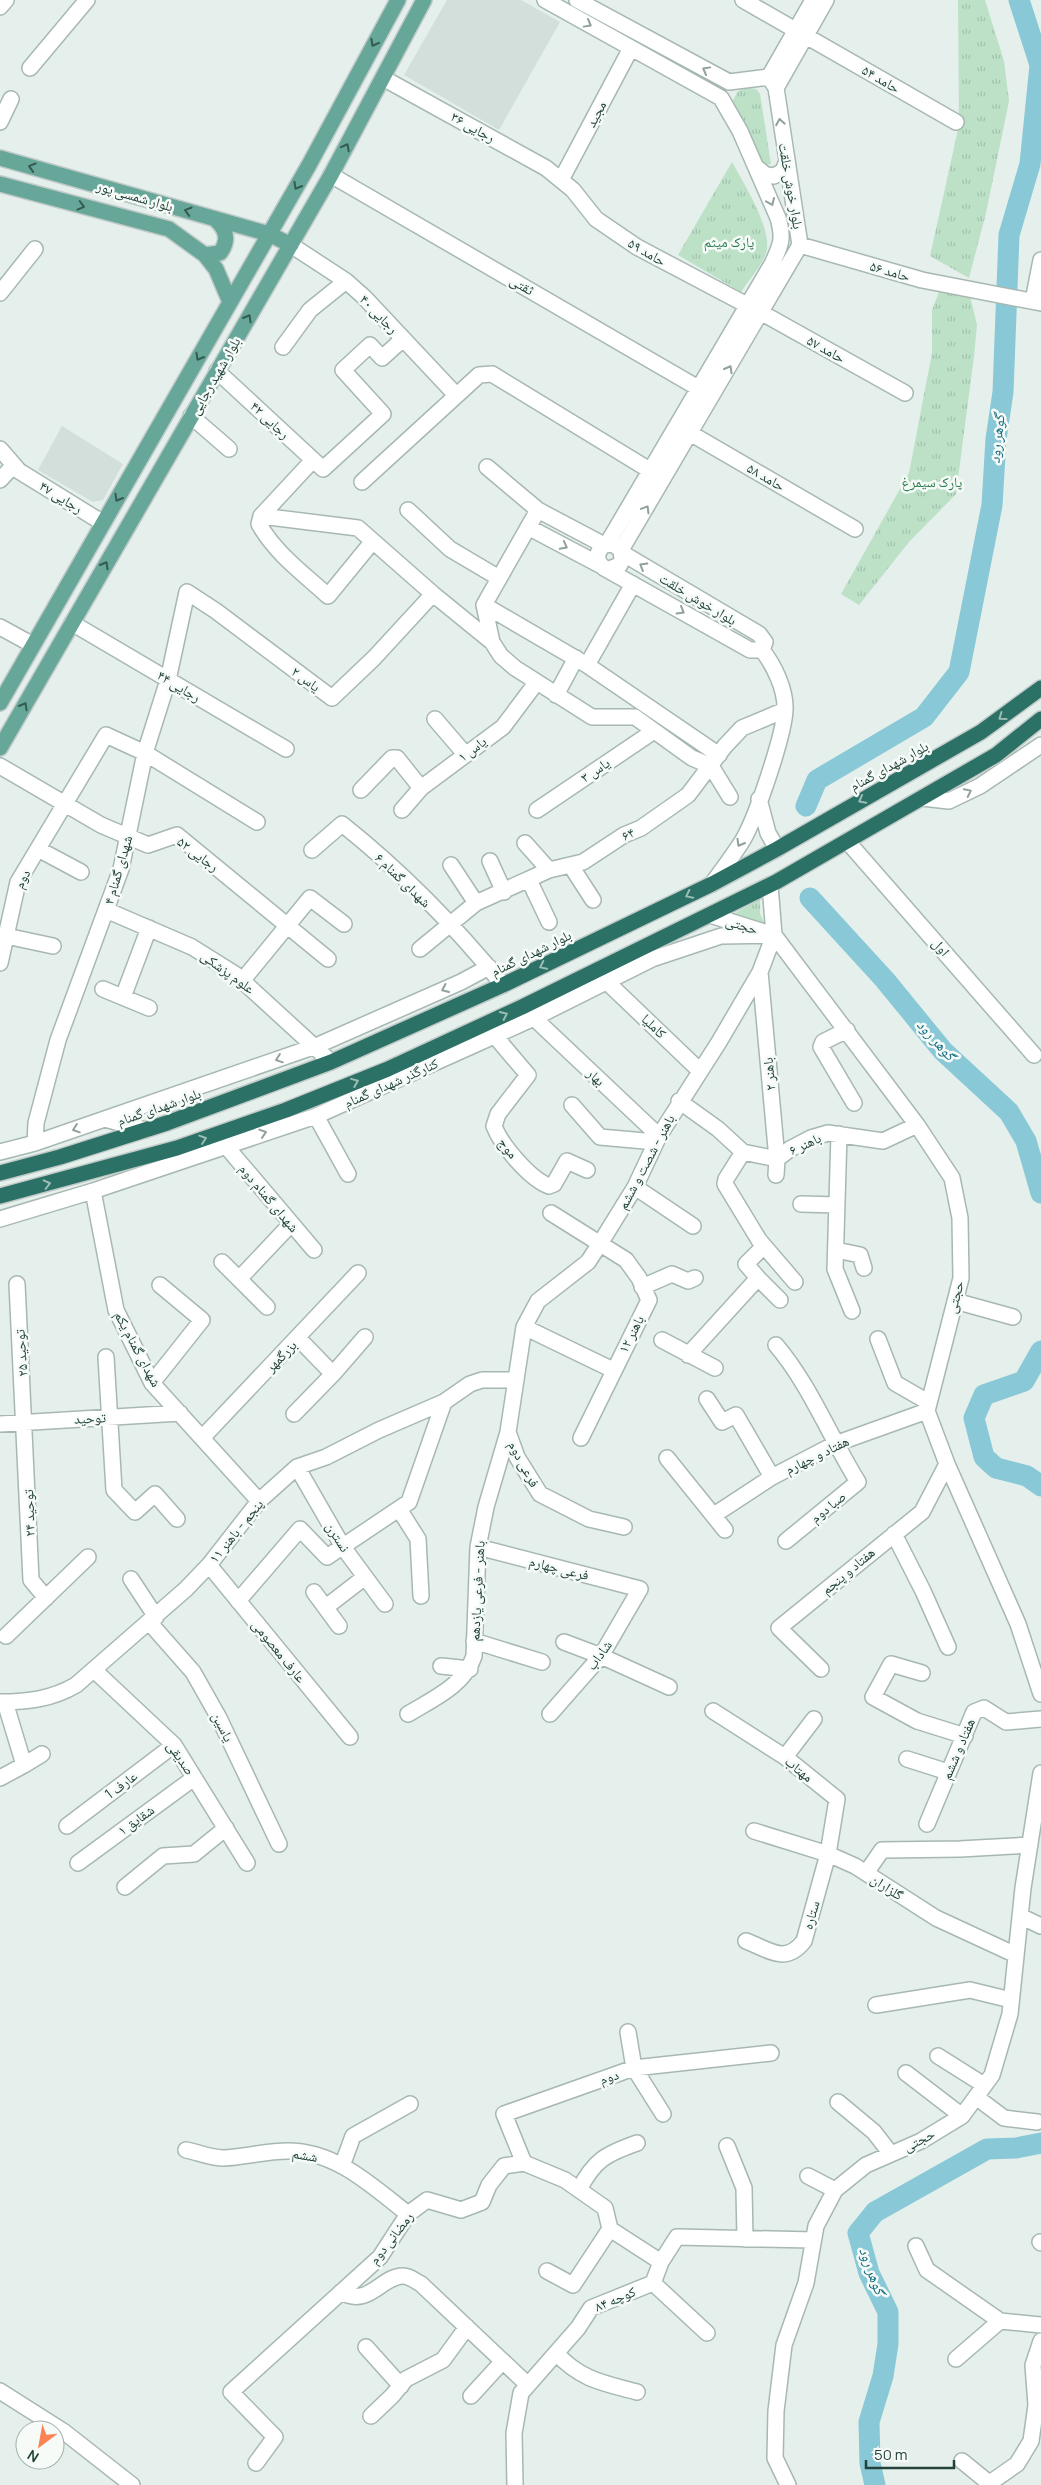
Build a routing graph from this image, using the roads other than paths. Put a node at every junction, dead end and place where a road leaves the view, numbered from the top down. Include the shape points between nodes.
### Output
1 (6, 0) edge
2 (87, 0) edge
3 (398, 0) edge
4 (424, 0) edge
5 (545, 0) edge
6 (577, 0) edge
7 (743, 0) edge
8 (813, 0) edge
9 (826, 0) edge
10 (0, 7) edge
11 (801, 32) junction
12 (631, 48) junction
13 (30, 68) dead end
14 (383, 78) junction
15 (729, 82) junction
16 (772, 83) junction
17 (721, 98) junction
18 (11, 99) dead end
19 (0, 122) edge
20 (956, 122) dead end
21 (3, 157) edge
22 (787, 162) junction
23 (756, 167) junction
24 (331, 175) junction
25 (561, 180) junction
26 (0, 184) edge
27 (214, 219) junction
28 (269, 234) junction
29 (291, 245) junction
30 (800, 245) junction
31 (35, 249) dead end
32 (205, 255) junction
33 (1041, 260) edge
34 (346, 281) junction
35 (0, 293) edge
36 (230, 302) junction
37 (1037, 302) edge
38 (747, 306) junction
39 (762, 313) junction
40 (403, 339) junction
41 (283, 348) dead end
42 (217, 371) junction
43 (698, 388) junction
44 (905, 393) dead end
45 (456, 395) junction
46 (713, 397) junction
47 (191, 416) junction
48 (677, 426) junction
49 (691, 434) junction
50 (0, 449) edge
51 (229, 449) dead end
52 (318, 464) junction
53 (486, 467) dead end
54 (16, 468) junction
55 (651, 471) junction
56 (0, 480) edge
57 (362, 482) dead end
58 (408, 510) dead end
59 (538, 510) junction
60 (261, 516) junction
61 (103, 523) junction
62 (528, 527) junction
63 (855, 529) dead end
64 (373, 541) junction
65 (614, 548) junction
66 (604, 567) junction
67 (499, 578) junction
68 (633, 584) junction
69 (187, 592) joint
70 (432, 594) junction
71 (484, 605) junction
72 (72, 623) junction
73 (0, 627) edge
74 (492, 642) junction
75 (33, 645) junction
76 (762, 650) junction
77 (581, 662) junction
78 (168, 680) junction
79 (536, 683) junction
80 (1041, 688) edge
81 (556, 695) junction
82 (0, 703) edge
83 (644, 704) junction
84 (785, 710) junction
85 (636, 717) junction
86 (435, 719) dead end
87 (1041, 719) edge
88 (654, 731) junction
89 (1041, 744) edge
90 (0, 748) edge
91 (286, 749) dead end
92 (145, 753) junction
93 (465, 754) junction
94 (715, 760) junction
95 (0, 766) edge
96 (421, 788) junction
97 (361, 790) dead end
98 (730, 797) dead end
99 (922, 798) junction
100 (759, 799) junction
101 (66, 804) junction
102 (402, 810) dead end
103 (536, 810) dead end
104 (257, 822) dead end
105 (128, 837) junction
106 (847, 841) junction
107 (526, 843) dead end
108 (38, 849) junction
109 (777, 849) junction
110 (312, 850) dead end
111 (490, 861) dead end
112 (451, 865) dead end
113 (571, 866) junction
114 (549, 870) junction
115 (81, 872) dead end
116 (529, 880) junction
117 (712, 884) junction
118 (770, 885) junction
119 (504, 892) junction
120 (593, 900) dead end
121 (476, 903) junction
122 (106, 910) junction
123 (710, 914) junction
124 (549, 922) dead end
125 (344, 924) dead end
126 (449, 926) junction
127 (288, 927) junction
128 (149, 928) junction
129 (674, 932) junction
130 (774, 935) junction
131 (6, 936) junction
132 (53, 946) dead end
133 (420, 949) dead end
134 (328, 959) dead end
135 (652, 959) junction
136 (0, 963) edge
137 (489, 967) junction
138 (760, 972) junction
139 (242, 980) junction
140 (607, 982) junction
141 (568, 984) junction
142 (503, 985) junction
143 (104, 989) dead end
144 (123, 997) junction
145 (574, 998) junction
146 (148, 1008) dead end
147 (534, 1018) junction
148 (847, 1030) junction
149 (494, 1035) junction
150 (316, 1046) junction
151 (1034, 1054) dead end
152 (331, 1062) junction
153 (700, 1071) junction
154 (679, 1102) junction
155 (854, 1103) dead end
156 (572, 1105) dead end
157 (316, 1116) junction
158 (105, 1119) junction
159 (916, 1125) junction
160 (144, 1130) junction
161 (839, 1134) junction
162 (657, 1139) junction
163 (35, 1143) junction
164 (225, 1145) junction
165 (0, 1152) edge
166 (743, 1152) junction
167 (138, 1159) junction
168 (777, 1159) junction
169 (167, 1165) junction
170 (587, 1170) dead end
171 (0, 1173) edge
172 (348, 1174) dead end
173 (776, 1175) dead end
174 (122, 1181) junction
175 (635, 1187) junction
176 (93, 1191) junction
177 (0, 1196) edge
178 (801, 1204) dead end
179 (837, 1205) junction
180 (551, 1213) dead end
181 (3, 1221) edge
182 (290, 1224) junction
183 (693, 1226) dead end
184 (601, 1242) junction
185 (764, 1246) junction
186 (314, 1250) dead end
187 (836, 1250) junction
188 (222, 1262) dead end
189 (864, 1268) dead end
190 (358, 1273) dead end
191 (239, 1278) junction
192 (695, 1278) dead end
193 (758, 1278) junction
194 (795, 1282) dead end
195 (17, 1284) dead end
196 (160, 1285) dead end
197 (642, 1287) junction
198 (780, 1300) dead end
199 (955, 1301) junction
200 (267, 1307) dead end
201 (852, 1311) dead end
202 (1012, 1317) dead end
203 (524, 1327) junction
204 (365, 1337) dead end
205 (298, 1338) junction
206 (878, 1339) dead end
207 (662, 1340) dead end
208 (776, 1345) dead end
209 (688, 1355) junction
210 (106, 1357) dead end
211 (715, 1368) dead end
212 (613, 1370) junction
213 (333, 1374) junction
214 (515, 1380) junction
215 (152, 1383) junction
216 (707, 1398) dead end
217 (444, 1402) junction
218 (928, 1407) junction
219 (180, 1413) junction
220 (294, 1414) dead end
221 (110, 1417) junction
222 (26, 1422) junction
223 (0, 1424) edge
224 (508, 1432) junction
225 (202, 1438) junction
226 (580, 1438) dead end
227 (835, 1444) junction
228 (668, 1458) dead end
229 (947, 1464) junction
230 (297, 1467) junction
231 (772, 1477) junction
232 (259, 1501) junction
233 (399, 1509) junction
234 (714, 1515) junction
235 (177, 1519) dead end
236 (624, 1527) dead end
237 (725, 1530) dead end
238 (894, 1534) junction
239 (786, 1540) dead end
240 (343, 1547) junction
241 (478, 1547) junction
242 (88, 1557) dead end
243 (209, 1565) junction
244 (365, 1577) junction
245 (131, 1579) dead end
246 (640, 1589) joint
247 (314, 1592) dead end
248 (421, 1596) dead end
249 (46, 1598) junction
250 (238, 1601) junction
251 (385, 1604) dead end
252 (326, 1607) junction
253 (152, 1620) junction
254 (339, 1626) dead end
255 (6, 1636) dead end
256 (474, 1641) junction
257 (564, 1642) dead end
258 (948, 1647) dead end
259 (601, 1656) junction
260 (542, 1662) dead end
261 (441, 1666) dead end
262 (470, 1669) junction
263 (821, 1669) dead end
264 (94, 1670) junction
265 (922, 1673) dead end
266 (669, 1688) dead end
267 (1041, 1694) edge
268 (2, 1701) edge
269 (713, 1711) dead end
270 (408, 1714) dead end
271 (550, 1714) dead end
272 (814, 1719) dead end
273 (1041, 1720) edge
274 (5, 1726) edge
275 (965, 1736) junction
276 (350, 1737) dead end
277 (174, 1745) junction
278 (42, 1754) dead end
279 (785, 1757) junction
280 (907, 1759) dead end
281 (24, 1765) junction
282 (948, 1772) junction
283 (1041, 1773) edge
284 (0, 1778) edge
285 (194, 1778) junction
286 (927, 1824) dead end
287 (67, 1826) dead end
288 (226, 1828) junction
289 (754, 1831) dead end
290 (279, 1844) dead end
291 (1030, 1845) junction
292 (828, 1854) junction
293 (78, 1863) dead end
294 (248, 1863) dead end
295 (866, 1873) junction
296 (126, 1887) dead end
297 (1020, 1916) junction
298 (1041, 1926) edge
299 (746, 1941) dead end
300 (1016, 1955) junction
301 (1011, 2000) junction
302 (876, 2005) dead end
303 (628, 2032) dead end
304 (771, 2053) dead end
305 (938, 2056) dead end
306 (634, 2068) junction
307 (906, 2073) dead end
308 (980, 2091) junction
309 (838, 2102) dead end
310 (410, 2104) dead end
311 (663, 2114) dead end
312 (962, 2116) junction
313 (1037, 2122) dead end
314 (636, 2143) dead end
315 (728, 2146) dead end
316 (186, 2150) dead end
317 (891, 2154) junction
318 (524, 2164) junction
319 (342, 2166) junction
320 (808, 2176) dead end
321 (579, 2190) junction
322 (835, 2190) junction
323 (408, 2214) junction
324 (610, 2229) junction
325 (745, 2238) junction
326 (813, 2240) junction
327 (916, 2246) dead end
328 (661, 2262) junction
329 (547, 2271) dead end
330 (653, 2283) junction
331 (341, 2292) junction
332 (1000, 2321) junction
333 (1041, 2325) edge
334 (467, 2327) junction
335 (707, 2333) dead end
336 (1041, 2341) edge
337 (366, 2347) dead end
338 (556, 2353) junction
339 (956, 2359) dead end
340 (503, 2361) junction
341 (528, 2385) junction
342 (400, 2386) junction
343 (0, 2391) edge
344 (637, 2392) dead end
345 (471, 2396) dead end
346 (371, 2416) dead end
347 (1037, 2432) edge
348 (962, 2461) dead end
349 (256, 2463) dead end
350 (988, 2484) edge
351 (132, 2485) edge
352 (515, 2485) edge
353 (788, 2485) edge

1 - 10 street
2 - 13 street
3 -> 28 main road, بلوار شهید رجایی
4 - 14 main road, بلوار شهید رجایی
5 -> 12 street
15 -> 6 street
7 - 11 street, حامد ۵۴
8 - 11 street
9 - 11 street
11 - 16 street
11 - 20 street, حامد ۵۴
12 - 17 street
12 - 25 street, مجید
24 -> 14 main road, بلوار شهید رجایی
14 - 25 street, رجایی ۳۶ via 546,168
15 - 16 street
15 - 17 street
22 -> 16 street, بلوار خوش خلقت
17 - 23 street, بلوار خوش خلقت
18 - 19 street
27 -> 21 main road, بلوار شمسی پور
22 - 23 street via 783,171 774,176
22 - 30 street, بلوار خوش خلقت
23 -> 38 street, بلوار خوش خلقت via 778,218 782,240
24 - 29 main road, بلوار شهید رجایی
24 - 43 street, ثقتی
25 - 38 street, حامد ۵۹ via 596,219 629,241
26 -> 32 main road, بلوار شمسی پور via 169,229
27 - 28 main road, بلوار شمسی پور
27 - 32 main road via 225,232 224,247 220,252
28 - 29 main road, بلوار شمسی پور
28 - 36 main road, بلوار شهید رجایی
29 - 34 street, رجایی ۴۰
42 -> 29 main road, بلوار شهید رجایی
30 - 37 street, حامد ۵۶ via 922,280
30 - 39 street, بلوار خوش خلقت
31 - 35 street
32 - 36 main road, بلوار شمسی پور via 216,269
33 - 37 street
34 - 40 street, رجایی ۴۰
34 - 41 street via 310,310
36 -> 61 main road, بلوار شهید رجایی
38 - 39 street, حامد ۵۷
38 - 43 street, بلوار خوش خلقت
39 - 44 street, حامد ۵۷
46 -> 39 street, بلوار خوش خلقت
40 - 45 street, رجایی ۴۰
40 - 52 street via 382,358 370,345 343,370 383,414
42 - 47 main road, بلوار شهید رجایی
42 - 52 street, رجایی ۴۲
43 - 46 street, ثقتی
43 - 48 street, بلوار خوش خلقت
45 - 55 street via 479,375 492,374
45 - 57 street
46 - 49 street, بلوار خوش خلقت
47 - 51 street
72 -> 47 main road, بلوار شهید رجایی
48 - 49 street, حامد ۵۸
48 - 55 street, بلوار خوش خلقت
49 - 63 street, حامد ۵۸
65 -> 49 street, بلوار خوش خلقت
50 - 54 street, رجایی ۴۷
52 - 60 street
53 - 59 street
54 - 56 street
54 - 61 street, رجایی ۴۷
55 - 65 street, بلوار خوش خلقت
58 - 67 street via 450,549
59 - 62 street
59 - 65 street
60 - 64 street via 358,528
60 - 64 street via 259,524 275,547 328,596
61 - 75 main road, بلوار شهید رجایی
62 -> 66 street, بلوار خوش خلقت
62 - 67 street
64 - 70 street
65 - 66 street via 598,554
65 - 66 street via 620,565
76 -> 65 street, بلوار خوش خلقت via 765,642 759,634
66 - 68 street, بلوار خوش خلقت
67 - 71 street
68 -> 76 street, بلوار خوش خلقت via 750,650
68 - 77 street
69 - 70 street, یاس ۲ via 332,698 374,658
69 - 78 street, شهدای گمنام ۴
70 - 74 street
71 - 74 street
71 - 77 street
72 - 78 street, رجایی ۴۴
90 -> 72 main road, بلوار شهید رجایی
73 - 75 street
74 - 79 street via 501,656
75 - 82 main road, بلوار شهید رجایی
76 - 84 street, بلوار خوش خلقت via 776,674
77 - 81 street
77 - 83 street
78 - 91 street, رجایی ۴۴
78 - 92 street, شهدای گمنام ۴
79 - 81 street
79 - 93 street, یاس ۱ via 503,727
80 -> 109 highway, بلوار شهدای گمنام via 981,732
81 - 85 street via 592,717
83 - 85 street
83 - 94 street
84 - 94 street, ۶۴ via 742,728
84 - 100 street, بلوار خوش خلقت
85 - 88 street
86 - 93 street
87 - 99 highway via 996,755
88 - 94 street via 692,758
88 - 103 street, یاس ۳
99 -> 89 street via 949,801 980,786
92 - 101 street via 106,735
92 - 104 street
92 - 105 street, شهدای گمنام ۴
93 - 96 street, یاس ۱
94 - 98 street
94 - 113 street, ۶۴ via 688,795 674,806 583,862
95 - 101 street, رجایی ۵۲
96 - 97 street via 397,758 392,758
96 - 102 street, یاس ۱
99 - 106 highway
100 - 109 street via 768,833
100 -> 117 street, بلوار خوش خلقت via 742,842
101 - 105 street, رجایی ۵۲
101 - 108 street, دوم
105 - 122 street, شهدای گمنام ۴ via 121,869
105 - 127 street, رجایی ۵۲ via 148,845 177,835
106 - 118 highway
106 - 151 street, اول
107 - 114 street
108 - 115 street
108 - 131 street, دوم via 18,882
109 - 117 highway, بلوار شهدای گمنام
110 - 126 street, شهدای گمنام ۶ via 342,824 385,861
111 - 119 street
112 - 121 street
113 - 114 street, ۶۴ via 566,864
113 - 120 street
114 - 116 street, ۶۴
116 - 119 street, ۶۴
116 - 124 street
117 -> 142 highway, بلوار شهدای گمنام
118 - 123 highway
118 - 130 street, حجتی
119 - 121 street, ۶۴
121 - 126 street, ۶۴
122 - 128 street, علوم پزشکی
122 - 163 street, شهدای گمنام ۴ via 58,1040 36,1123
123 - 129 highway
123 - 130 street, حجتی
125 - 127 street via 310,898
126 - 133 street, ۶۴
126 - 137 street, شهدای گمنام ۶
127 - 134 street, رجایی ۵۲
127 - 139 street
128 - 139 street, علوم پزشکی via 192,947
128 - 144 street
129 - 135 street
129 - 141 highway
130 - 135 street, کنارگذر شهدای گمنام via 721,936
130 - 138 street, باهنر - شصت و ششم
130 - 148 street, حجتی
131 - 132 street
131 - 136 street, دوم
135 - 140 street, کنارگذر شهدای گمنام
137 - 142 street, شهدای گمنام ۶
137 -> 150 street
138 - 153 street, باهنر - شصت و ششم
138 - 168 street, باهنر ۲
139 - 150 street, علوم پزشکی
140 - 145 street, کنارگذر شهدای گمنام
140 - 153 street, کاملیا
141 - 145 street
167 -> 141 highway via 286,1110 388,1068
142 - 152 highway, بلوار شهدای گمنام
143 - 144 street
144 - 146 street
145 - 147 street, کنارگذر شهدای گمنام
147 - 149 street, کنارگذر شهدای گمنام
147 - 162 street, بهار
148 - 155 street via 823,1042 821,1047
148 - 159 street, حجتی
149 - 157 street, کنارگذر شهدای گمنام
149 - 170 street, موج via 528,1075 498,1114 494,1126 498,1137 543,1184 554,1184 567,1161
150 - 152 street, علوم پزشکی
150 -> 158 street
152 - 160 highway, بلوار شهدای گمنام
153 - 154 street, باهنر - شصت و ششم
154 - 162 street, باهنر - شصت و ششم
154 - 166 street via 718,1129
156 - 162 street via 600,1137
164 -> 157 street, کنارگذر شهدای گمنام
157 - 172 street
158 - 160 street
158 -> 163 street
159 - 161 street, باهنر ۶ via 883,1141
159 - 199 street, حجتی via 952,1178 960,1218 961,1278
160 - 171 highway, بلوار شهدای گمنام
161 - 168 street, باهنر ۶ via 828,1133 811,1138 790,1148
161 - 179 street
162 - 175 street, باهنر - شصت و ششم
163 - 165 street
164 - 169 street, کنارگذر شهدای گمنام
164 - 182 street, شهدای گمنام دوم
166 - 168 street, باهنر ۶
166 - 185 street via 726,1184
167 - 169 street
167 - 174 street
177 -> 167 highway
168 - 173 street, باهنر ۲
169 - 174 street, کنارگذر شهدای گمنام
174 - 176 street, کنارگذر شهدای گمنام
175 - 183 street
175 - 184 street, باهنر - شصت و ششم
176 - 181 street, کنارگذر شهدای گمنام
176 - 215 street, شهدای گمنام یکم via 116,1310
178 - 179 street
179 - 187 street
180 - 184 street, باهنر ۱۲
182 - 186 street, شهدای گمنام دوم
182 - 191 street
184 - 197 street, باهنر ۱۲ via 626,1260
184 - 203 street, باهنر - شصت و ششم via 588,1262 538,1301
185 - 193 street via 746,1264
185 - 194 street
187 - 189 street via 860,1255
187 - 201 street via 836,1269
188 - 191 street
190 - 205 street, بزرگمهر
191 - 200 street
192 - 197 street via 688,1281 672,1274
193 - 198 street
193 - 209 street
195 - 222 street, توحید ۲۵
196 - 215 street via 202,1320
197 - 212 street, باهنر ۱۲ via 649,1300
199 - 202 street
199 - 218 street, حجتی
203 - 212 street
203 - 214 street, باهنر - شصت و ششم
204 - 213 street
205 - 213 street
205 - 225 street, بزرگمهر
206 - 218 street via 895,1382
207 - 209 street
208 - 227 street via 799,1375
209 - 211 street
210 - 221 street
212 - 226 street, باهنر ۱۲
213 - 220 street
214 - 217 street, پنجم - باهنر ۱۱ via 482,1380 470,1384
214 - 224 street, باهنر - فرعی یازدهم
215 - 219 street, شهدای گمنام یکم
216 - 231 street via 722,1422 736,1415
217 - 230 street, پنجم - باهنر ۱۱
217 - 233 street via 409,1502
218 - 227 street, هفتاد و چهارم
218 - 229 street
219 - 221 street, توحید
219 - 225 street, شهدای گمنام یکم
221 - 222 street, توحید
221 - 235 street via 114,1490 135,1512 155,1494
222 - 223 street, توحید
222 - 249 street, توحید ۲۴ via 32,1580
224 - 236 street, فرعی دوم via 517,1457 540,1494 589,1519
224 - 241 street, باهنر - فرعی یازدهم
225 - 232 street, شهدای گمنام یکم
227 - 231 street, هفتاد و چهارم
227 - 239 street, صبا دوم via 858,1482
228 - 234 street
229 - 238 street, هفتاد و پنجم via 922,1512
229 - 267 street via 1018,1624
230 - 232 street, پنجم - باهنر ۱۱
230 - 240 street, نسترن
231 - 234 street, هفتاد و چهارم
232 - 243 street, پنجم - باهنر ۱۱
233 - 240 street
233 - 248 street via 418,1538
234 - 237 street
238 - 258 street
238 - 263 street, هفتاد و پنجم via 779,1628
240 - 244 street, نسترن
240 - 250 street via 328,1557 300,1529
241 - 246 street, فرعی چهارم
241 - 256 street, باهنر - فرعی یازدهم
242 - 249 street
243 - 250 street, عارف معصومی
243 - 253 street, پنجم - باهنر ۱۱
244 - 251 street, نسترن
244 - 252 street
245 - 253 street, یاسین
246 - 259 street, شاداب
247 - 252 street
249 - 255 street
250 - 276 street, عارف معصومی
252 - 254 street
253 - 264 street, پنجم - باهنر ۱۱
253 - 290 street, یاسین via 193,1672 220,1718
256 - 260 street
256 - 262 street, باهنر - فرعی یازدهم
257 - 259 street
259 - 266 street
259 - 271 street, شاداب
261 - 262 street
262 - 270 street via 455,1684
264 - 268 street, پنجم - باهنر ۱۱ via 62,1693 34,1701
264 - 277 street, صدیقی
265 - 275 street via 891,1664 873,1697 917,1721
268 - 274 street
269 - 279 street, مهتاب
272 - 279 street
273 - 275 street, هفتاد و ششم via 1006,1722 984,1708 974,1712
274 - 281 street
275 - 282 street, هفتاد و ششم
277 - 285 street, صدیقی
277 - 287 street, عارف 1
278 - 281 street
279 - 292 street, مهتاب via 837,1799
280 - 282 street
281 - 284 street
282 - 286 street, هفتاد و ششم
283 - 291 street, حجتی
285 - 288 street, صدیقی
285 - 293 street, شقایق ۱
288 - 294 street, صدیقی
288 - 296 street via 194,1854 163,1856
289 - 292 street, گلزاران
291 - 295 street via 882,1850
291 - 297 street, حجتی
292 - 295 street, گلزاران
292 - 299 street, ستاره via 804,1941 795,1952 785,1955
295 - 300 street, گلزاران via 936,1918
297 - 298 street
297 - 300 street, حجتی
300 - 301 street, حجتی
301 - 302 street via 970,1990
301 - 308 street, حجتی via 992,2075
303 - 306 street
304 - 306 street, دوم
305 - 308 street
306 - 311 street
306 - 318 street, دوم via 504,2114
307 - 312 street
308 - 312 street, حجتی
308 - 313 street via 1004,2118
309 - 317 street via 874,2132
310 - 319 street via 353,2136
312 - 317 street, حجتی via 921,2141
314 - 321 street via 608,2153 596,2162
315 - 325 street via 744,2188
316 - 319 street, ششم via 222,2158 288,2151 309,2153
317 - 322 street, حجتی via 866,2166
318 - 321 street via 565,2180
318 - 323 street, رمضانی دوم via 504,2166 489,2185 482,2202 461,2210 427,2200
319 - 323 street, ششم
320 - 322 street
321 - 324 street via 605,2208
322 - 326 street, حجتی via 816,2226
323 - 331 street, رمضانی دوم via 380,2257
324 - 328 street
324 - 329 street via 573,2285
325 - 326 street, کوچه ۸۴
325 - 328 street, کوچه ۸۴ via 677,2237
326 - 353 street, حجتی via 806,2283 784,2345 776,2411 775,2458
327 - 332 street via 927,2270
328 - 330 street, کوچه ۸۴
330 - 335 street
330 - 338 street, کوچه ۸۴ via 591,2308
331 - 334 street via 350,2297 361,2297 402,2276 410,2277
331 - 349 street, رمضانی دوم via 231,2392 275,2437
332 - 333 street
332 - 339 street
334 - 340 street
334 - 342 street via 442,2360 406,2379
336 - 347 street via 1033,2365
337 - 342 street
338 - 341 street, کوچه ۸۴
338 - 344 street via 569,2367 589,2379
340 - 341 street
340 - 345 street
341 - 352 street, کوچه ۸۴ via 520,2393 514,2434
342 - 346 street
343 - 351 street via 63,2431
347 - 350 street via 1017,2464
348 - 350 street

